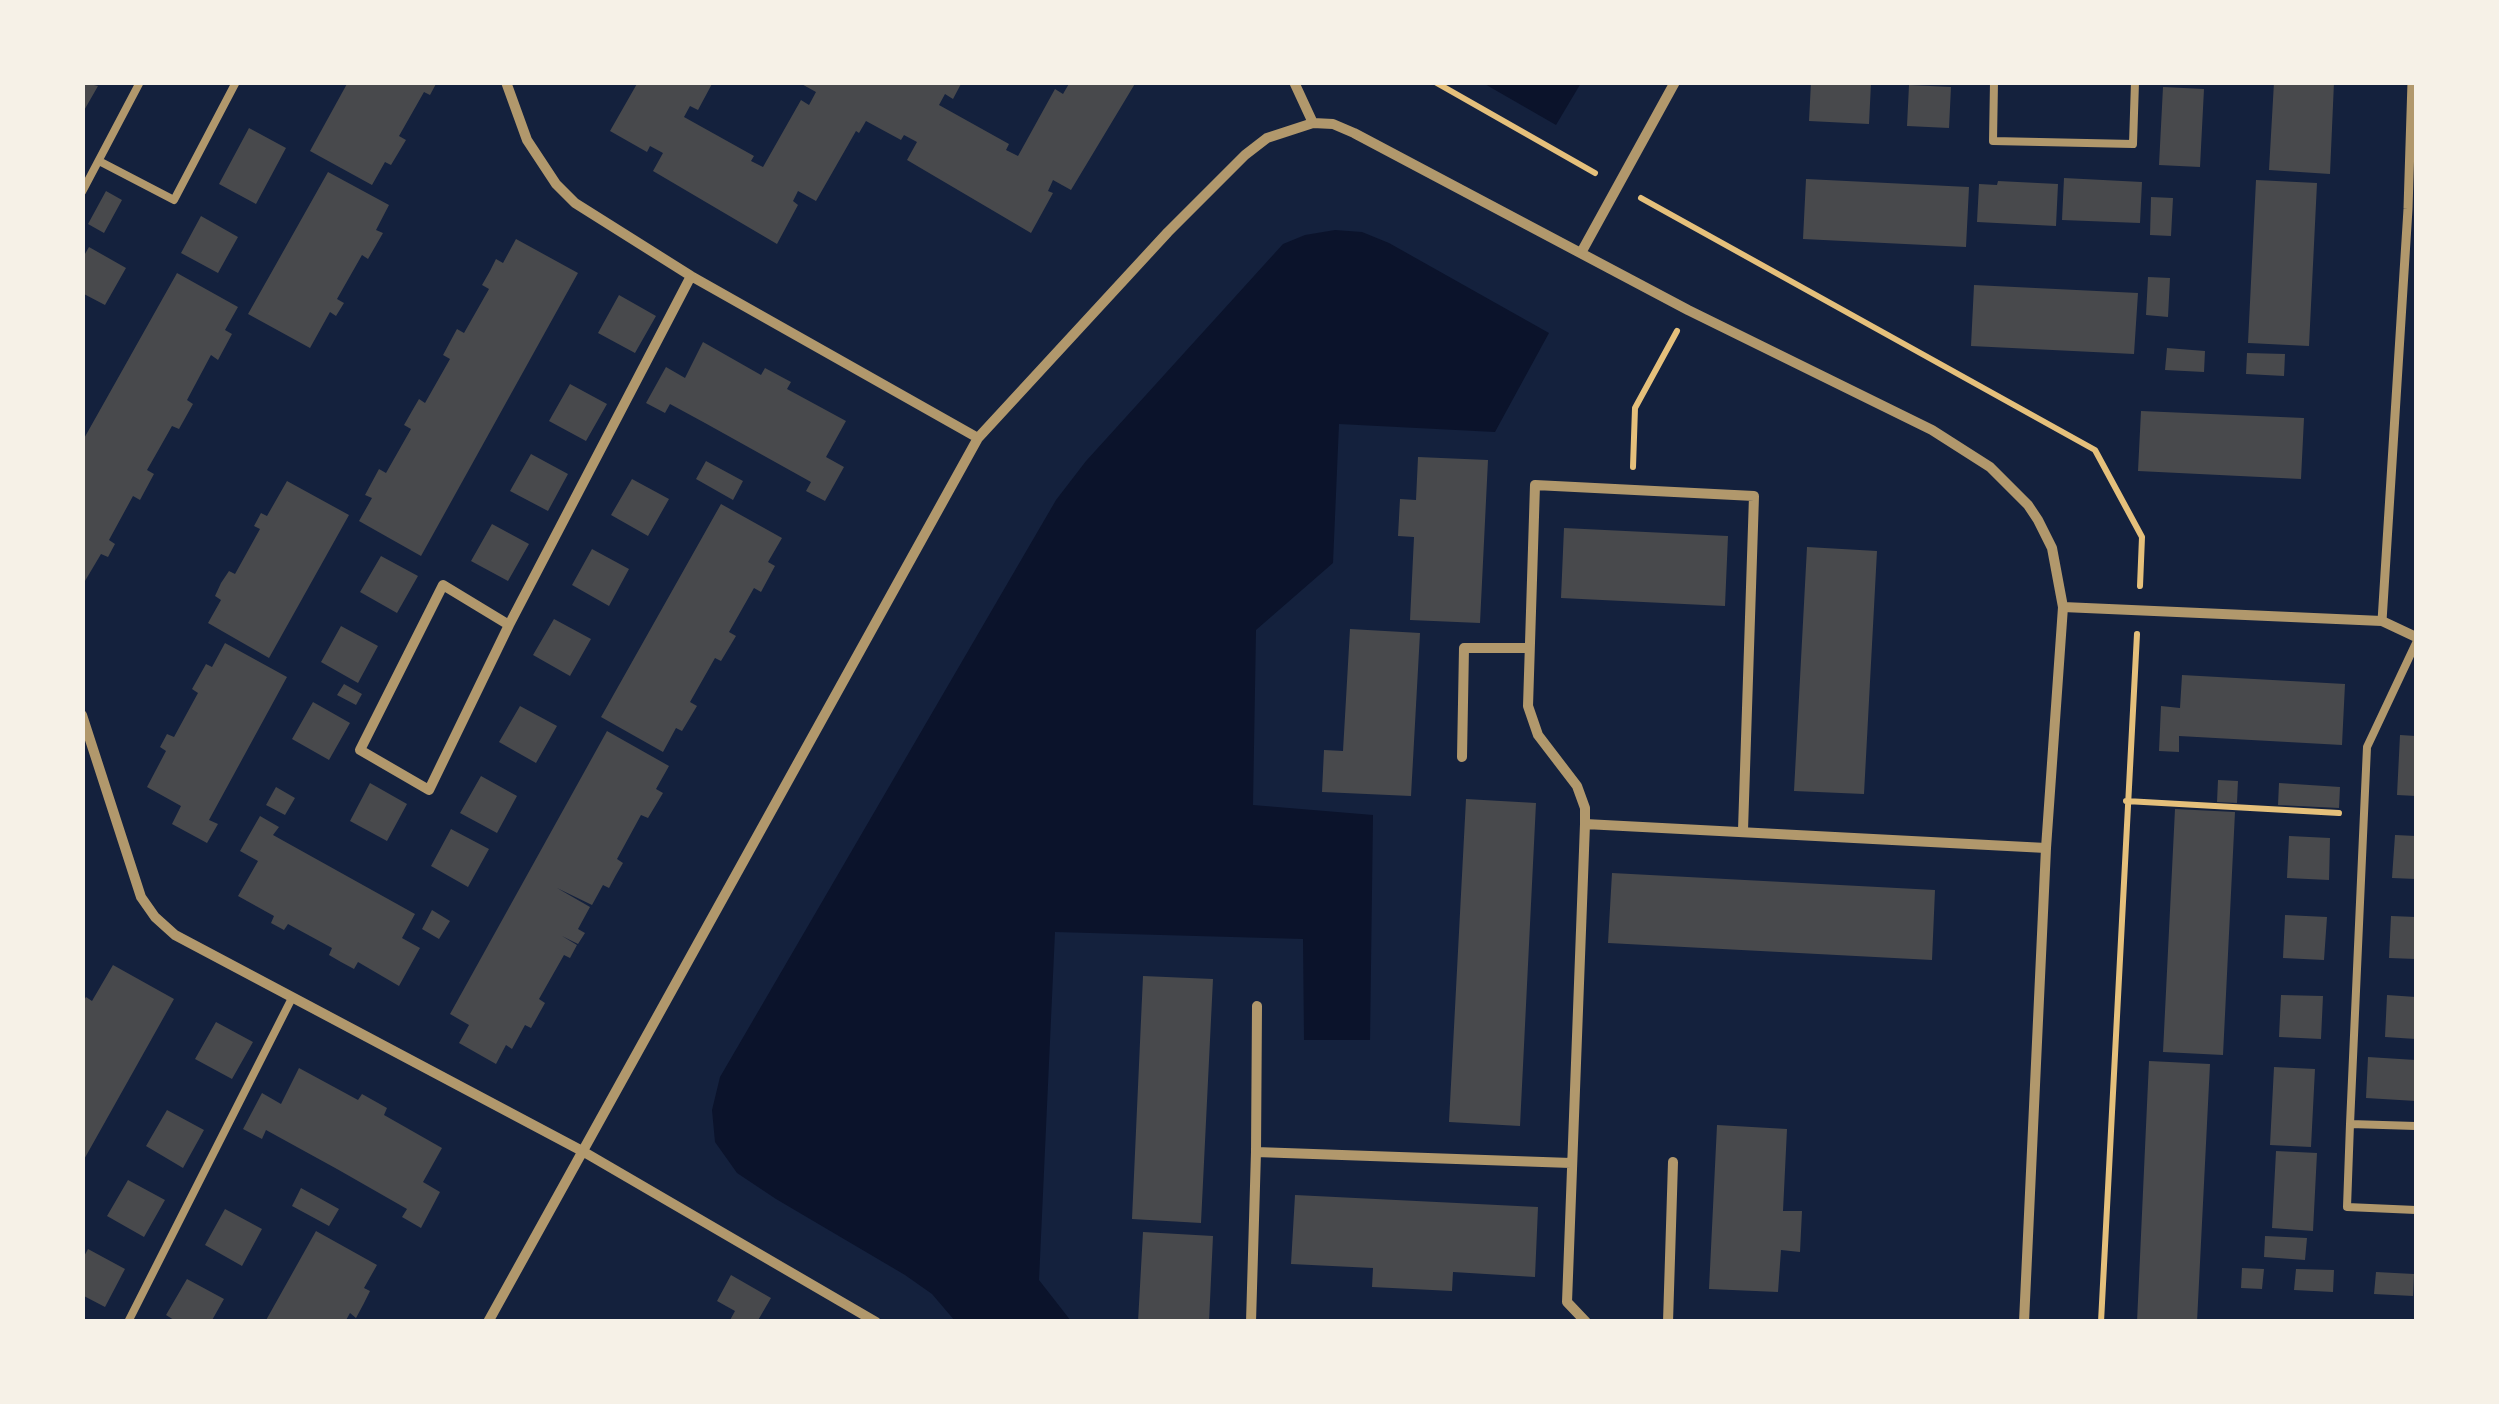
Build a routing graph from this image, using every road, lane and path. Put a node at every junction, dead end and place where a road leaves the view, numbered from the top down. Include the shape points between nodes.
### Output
1 (140, 82) edge
2 (236, 82) edge
3 (506, 82) edge
4 (1294, 82) edge
5 (1435, 82) edge
6 (1674, 82) edge
7 (1994, 82) edge
8 (2134, 82) edge
9 (2412, 82) edge
10 (1313, 123) junction
11 (99, 161) junction
12 (1618, 186) junction
13 (82, 192) edge
14 (1582, 252) junction
15 (691, 276) junction
16 (1688, 310) junction
17 (978, 438) junction
18 (1632, 488) junction
19 (2063, 606) junction
20 (2138, 610) junction
21 (2382, 622) junction
22 (509, 625) junction
23 (2416, 640) edge
24 (1529, 648) junction
25 (82, 714) edge
26 (1462, 756) dead end
27 (2126, 801) junction
28 (2364, 814) junction
29 (1585, 824) junction
30 (1743, 830) junction
31 (2046, 848) junction
32 (292, 998) junction
33 (1257, 1006) dead end
34 (2350, 1124) junction
35 (2416, 1126) edge
36 (584, 1152) junction
37 (1256, 1152) junction
38 (1673, 1162) dead end
39 (1570, 1163) junction
40 (2416, 1210) edge
41 (128, 1322) edge
42 (488, 1322) edge
43 (876, 1322) edge
44 (1251, 1322) edge
45 (1586, 1322) edge
46 (1668, 1322) edge
47 (2024, 1322) edge
48 (2101, 1322) edge

1 - 11 lane
2 - 11 lane via 174,200
3 - 15 street via 526,140 556,184 575,203
4 - 10 street
5 - 12 path
6 - 12 street
7 - 8 lane via 1993,141 2133,144
9 - 21 street
10 - 14 street via 1354,132
10 - 17 street via 1267,138 1245,154
11 - 13 lane
12 - 14 street
12 - 20 path via 2095,450 2142,537
14 - 16 street
15 - 17 street
15 - 22 street
16 - 18 path via 1634,408
16 - 19 street via 1932,430 1990,467 2038,520 2052,548
17 - 36 street
18 - 24 street via 1535,485
18 - 30 street via 1754,496
19 - 20 street
19 - 31 street
20 - 21 street
20 - 27 path
21 - 23 street
22 - 22 street via 442,586 360,750 429,790
23 - 28 lane via 2366,748
24 - 26 street via 1464,648
24 - 29 street via 1531,723 1578,786
25 - 32 street via 141,897 155,917 174,935
27 - 28 path
27 - 48 path
28 - 34 lane
29 - 30 street
29 - 39 street
30 - 31 street
31 - 47 street
32 - 36 street
32 - 41 lane
33 - 37 street
34 - 35 lane
34 - 40 lane via 2347,1207
36 - 42 street
36 - 43 street
37 - 39 street
37 - 44 street
38 - 46 street
39 - 45 street via 1567,1302

